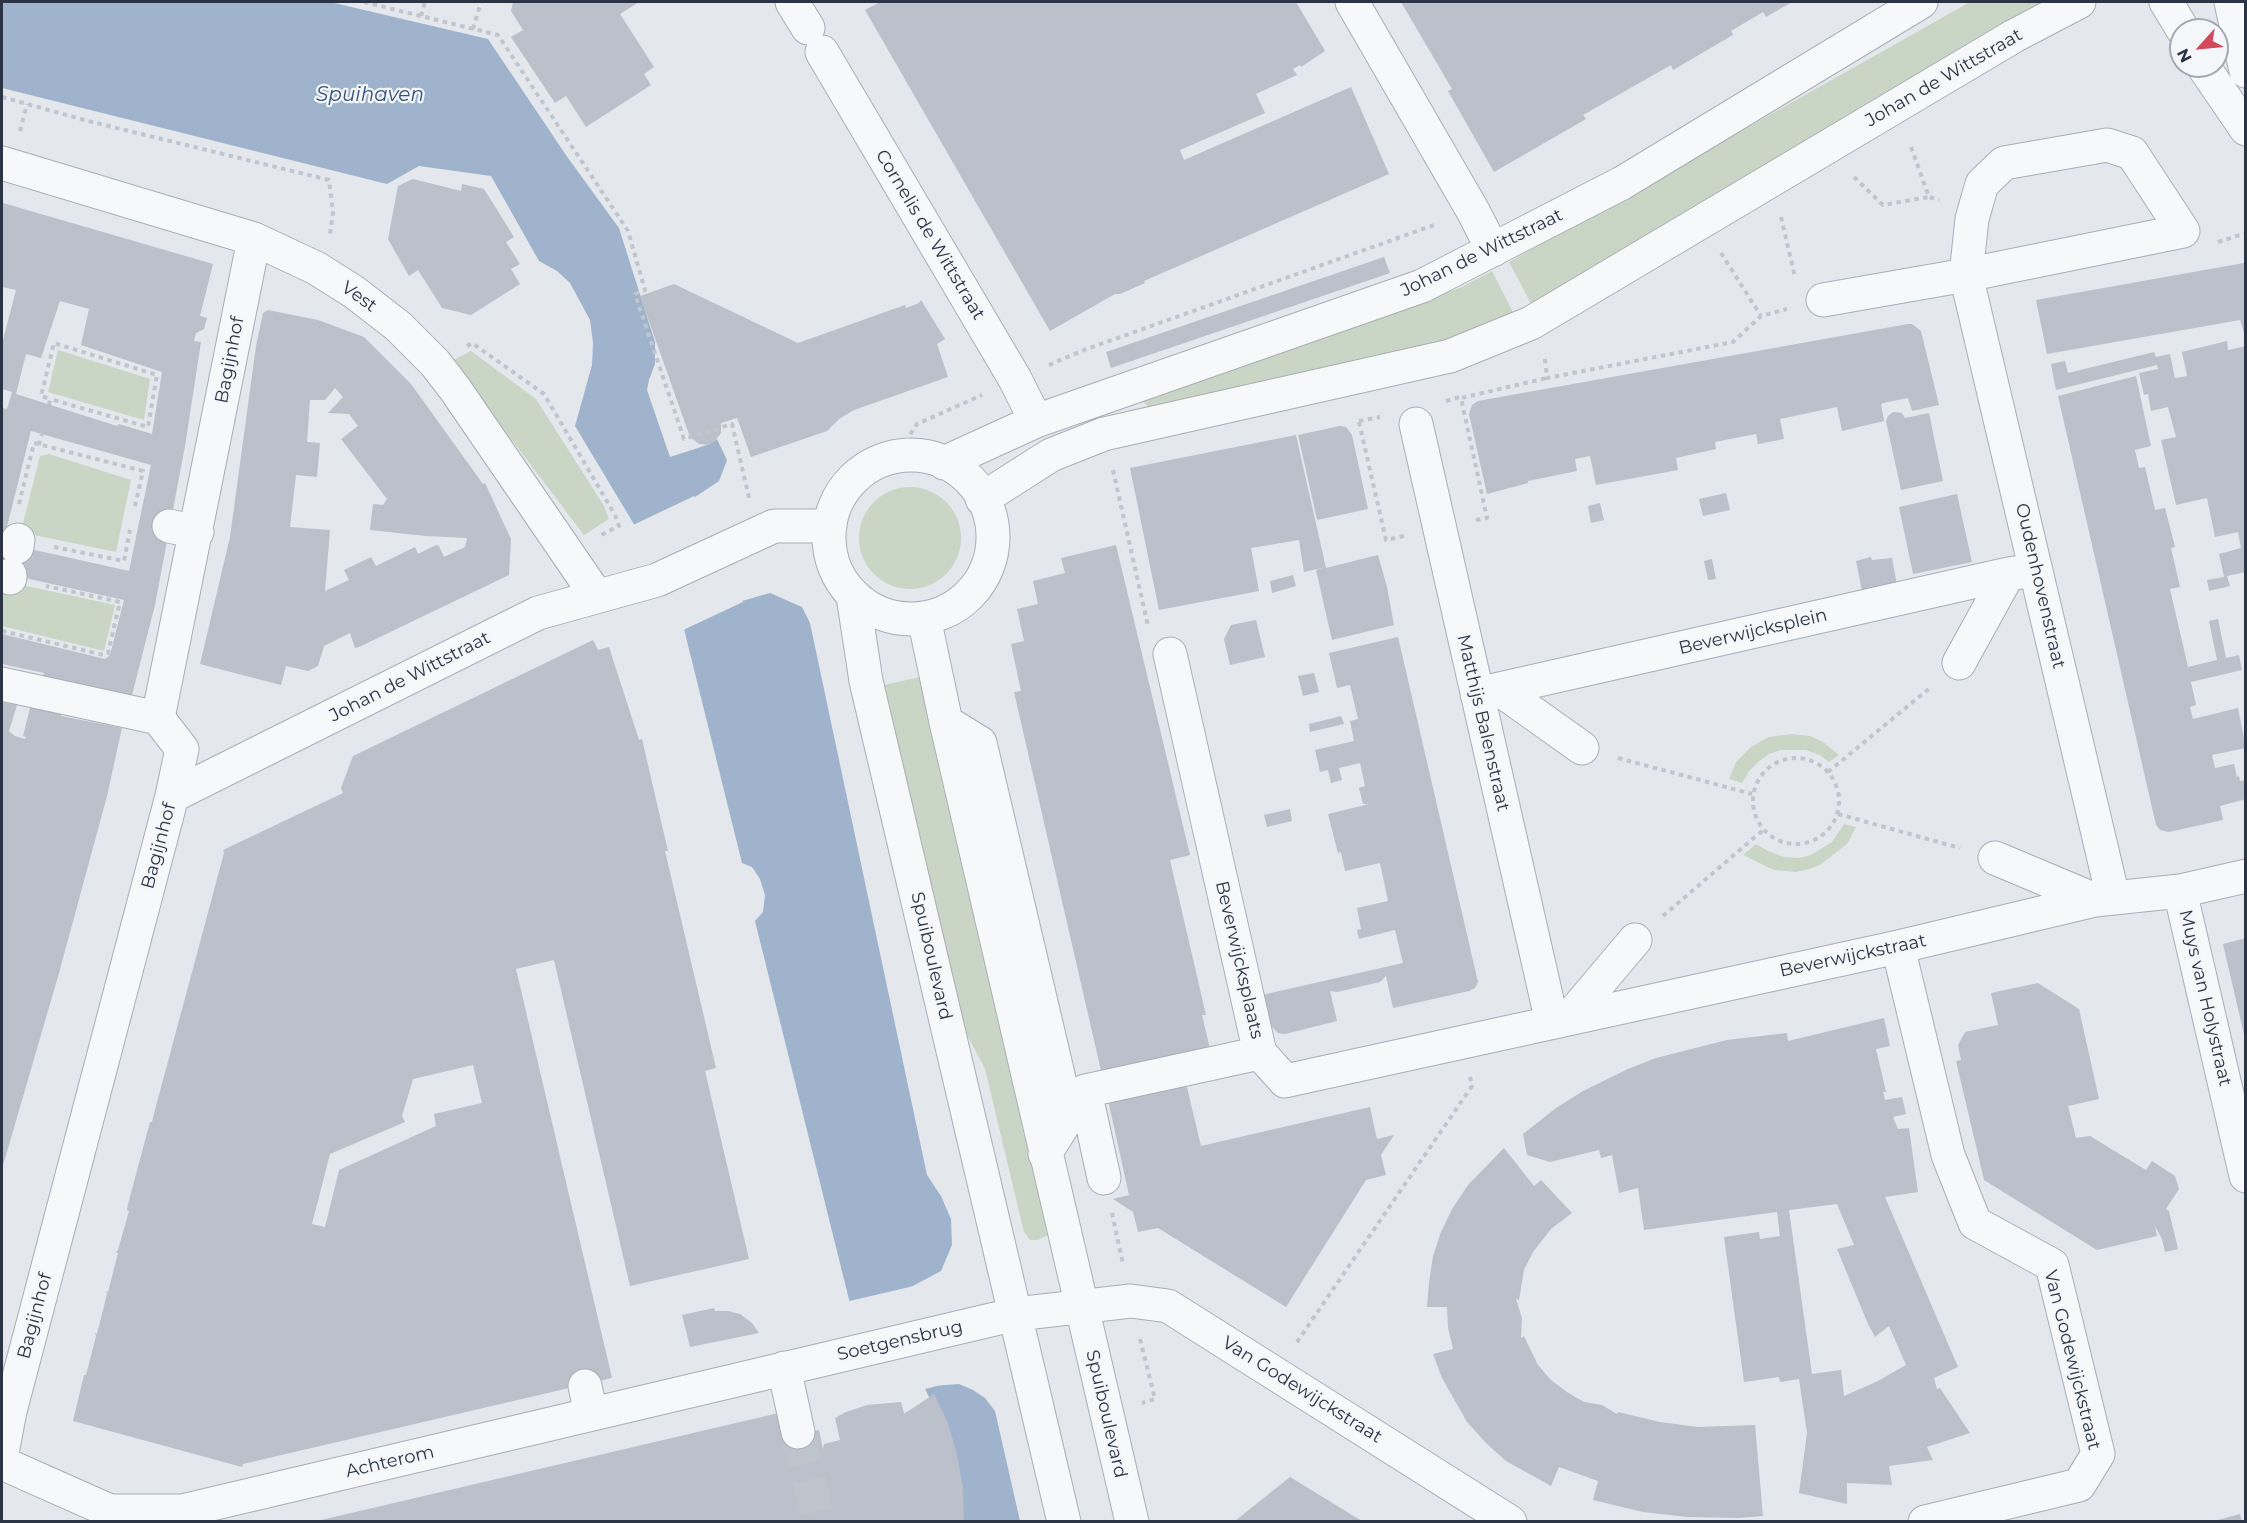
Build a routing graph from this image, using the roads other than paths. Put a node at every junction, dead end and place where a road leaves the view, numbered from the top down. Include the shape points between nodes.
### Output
1 (1352, 2) edge
2 (1921, 2) edge
3 (2079, 2) edge
4 (2166, 2) edge
5 (2231, 2) edge
6 (2176, 18) edge
7 (807, 27) edge
8 (2246, 71) edge
9 (2211, 78) edge
10 (2246, 129) edge
11 (2, 164) edge
12 (254, 239) junction
13 (1493, 250) junction
14 (1966, 275) junction
15 (1813, 303) road end
16 (1036, 420) junction
17 (1416, 424) dead end
18 (944, 463) junction
19 (982, 499) junction
20 (830, 526) junction
21 (2021, 572) junction
22 (596, 596) junction
23 (853, 596) junction
24 (924, 618) junction
25 (1170, 654) road end
26 (1959, 663) road end
27 (2, 684) edge
28 (1488, 692) junction
29 (158, 718) junction
30 (1582, 748) road end
31 (172, 796) junction
32 (1995, 858) road end
33 (2246, 876) edge
34 (2180, 891) junction
35 (2104, 899) junction
36 (1635, 940) road end
37 (1898, 947) junction
38 (1561, 1020) junction
39 (1461, 1041) joint
40 (1260, 1053) junction
41 (2246, 1176) edge
42 (1104, 1178) dead end
43 (1080, 1306) junction
44 (1016, 1314) junction
45 (784, 1368) junction
46 (798, 1432) tunnel mouth
47 (2, 1453) edge
48 (2, 1463) edge
49 (113, 1516) edge
50 (1064, 1521) edge
51 (1132, 1521) edge
52 (1510, 1521) edge
53 (1925, 1521) edge

1 - 13 street
2 - 13 street, Johan de Wittstraat via 1622,183
3 - 19 street, Johan de Wittstraat via 2014,36 1531,323 1450,356 1104,434 1051,455
4 - 6 street
5 - 8 street
7 - 16 street, Cornelis de Wittstraat
9 - 10 street
11 - 12 street, Vest
12 - 22 street, Vest via 316,268 354,292 398,326 435,363
12 - 29 street, Bagijnhof via 183,529
13 - 16 street, Johan de Wittstraat via 1422,286
14 - 14 street via 2183,231 2132,153 2107,145 2004,163 1982,184
14 - 15 street
14 - 21 street, Oudenhovenstraat
16 - 18 street, Johan de Wittstraat
17 - 28 street, Matthijs Balenstraat via 1439,528
18 - 19 street via 973,484
18 - 20 street via 908,455 876,463 845,489 834,507
19 - 24 street via 990,517 992,536 984,574 959,603
20 - 22 street, Johan de Wittstraat via 774,526 657,580
20 - 23 street via 830,552 838,576
21 - 26 street
21 - 28 street, Beverwijcksplein
21 - 35 street, Oudenhovenstraat
22 - 31 street, Johan de Wittstraat via 538,613
23 - 24 street via 886,616
23 - 44 street, Spuiboulevard via 866,681
24 - 43 street, Spuiboulevard
25 - 40 street, Beverwijcksplaats
27 - 29 street
28 - 30 street
28 - 38 street, Matthijs Balenstraat
29 - 31 street, Bagijnhof via 182,749
31 - 47 street, Bagijnhof
32 - 35 street
33 - 34 street, Beverwijckstraat
34 - 35 street, Beverwijckstraat
34 - 41 street, Muys van Holystraat
35 - 37 street, Beverwijckstraat
36 - 38 street
37 - 38 street, Beverwijckstraat
37 - 53 street, Van Godewijckstraat via 1948,1155 1976,1222 2052,1265 2098,1454 2079,1485
38 - 39 street, Beverwijckstraat
39 - 40 street, Beverwijcksplaats via 1285,1081
40 - 42 street via 1085,1091
43 - 44 street
43 - 51 street, Spuiboulevard
43 - 52 street, Van Godewijckstraat via 1131,1301 1168,1306
44 - 45 street, Soetgensbrug
44 - 50 street, Spuiboulevard
45 - 46 street
45 - 49 street, Achterom via 588,1400 182,1511
48 - 49 street, Achterom

